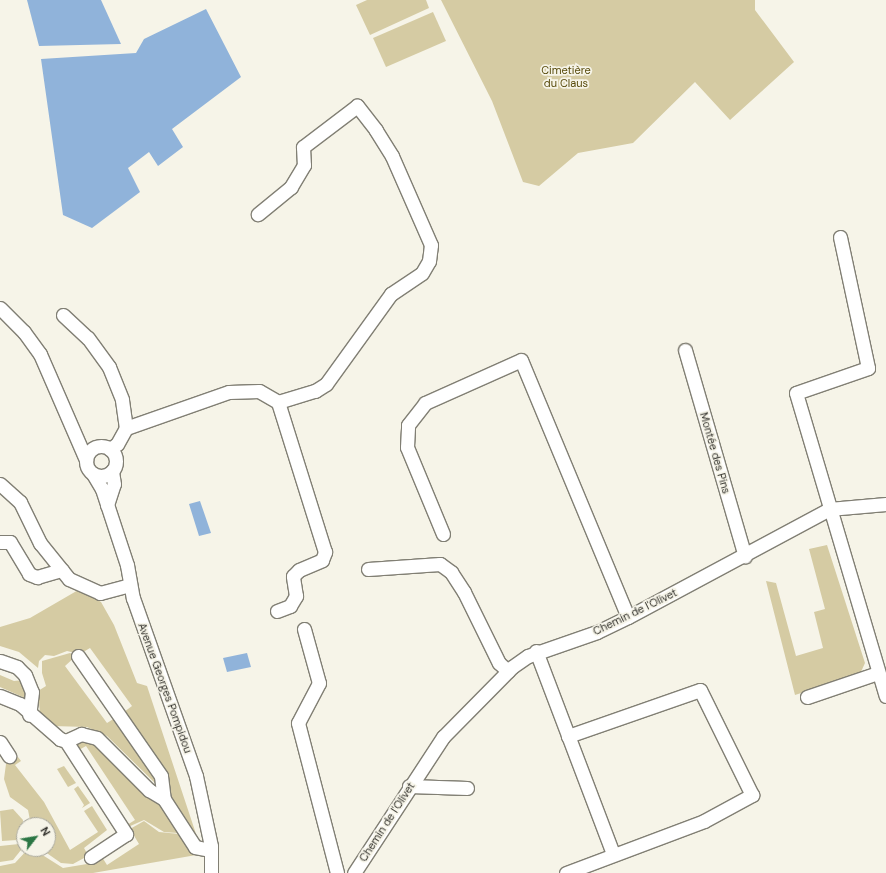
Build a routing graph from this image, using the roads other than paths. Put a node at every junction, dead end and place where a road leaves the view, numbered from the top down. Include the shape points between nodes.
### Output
1 (258, 214) dead end
2 (840, 237) dead end
3 (0, 308) edge
4 (63, 315) dead end
5 (684, 350) dead end
6 (278, 402) junction
7 (73, 425) junction
8 (126, 428) junction
9 (105, 447) junction
10 (86, 460) junction
11 (112, 471) junction
12 (93, 474) junction
13 (0, 484) edge
14 (886, 504) edge
15 (107, 505) junction
16 (829, 509) junction
17 (443, 534) dead end
18 (0, 542) edge
19 (745, 556) junction
20 (368, 569) dead end
21 (62, 570) junction
22 (130, 585) junction
23 (277, 611) dead end
24 (628, 617) junction
25 (304, 629) dead end
26 (536, 651) junction
27 (78, 656) dead end
28 (0, 662) edge
29 (508, 671) junction
30 (878, 673) junction
31 (0, 696) edge
32 (886, 696) edge
33 (807, 697) dead end
34 (29, 715) junction
35 (568, 736) junction
36 (66, 741) junction
37 (0, 742) edge
38 (9, 756) dead end
39 (409, 786) junction
40 (467, 788) dead end
41 (164, 799) junction
42 (211, 850) junction
43 (613, 854) junction
44 (91, 857) dead end
45 (212, 873) edge
46 (337, 873) edge
47 (354, 873) edge
48 (566, 873) edge

1 - 6 street via 291,187 304,165 303,146 357,106 392,156 430,246 429,261 422,273 391,294 326,384 315,391
2 - 16 street via 868,368 796,393
3 - 7 street via 24,332 40,354
4 - 8 street via 88,338 109,367 122,400
5 - 19 street, Montée des Pins
6 - 8 street via 259,391 229,392
6 - 23 street via 325,552 322,560 299,570 293,576 296,596 290,606
7 - 9 street
7 - 10 street
8 - 9 street via 117,444
9 - 10 street via 93,448
9 - 11 street via 115,456
10 - 12 street via 87,468
11 - 12 street via 99,476
11 - 15 street via 114,484
12 - 15 street, Avenue Georges Pompidou
13 - 21 street via 20,502 40,543
14 - 16 street, Chemin de l'Olivet
15 - 22 street, Avenue Georges Pompidou via 127,565
16 - 19 street, Chemin de l'Olivet
16 - 30 street
17 - 24 street via 407,447 408,425 425,403 521,360
18 - 21 street via 10,542 29,574 37,578
19 - 24 street, Chemin de l'Olivet
20 - 29 street via 440,564 451,572 464,592 499,663
21 - 22 street via 69,579 100,592
22 - 42 street, Avenue Georges Pompidou via 196,776
24 - 26 street, Chemin de l'Olivet via 597,632
25 - 46 street via 319,683 298,723
26 - 29 street, Chemin de l'Olivet
26 - 35 street
27 - 41 street via 161,776
28 - 34 street via 17,667 25,675 32,692
29 - 39 street, Chemin de l'Olivet via 443,737
30 - 32 street
30 - 33 street
31 - 34 street via 20,704
34 - 36 street
35 - 43 street
35 - 43 street via 700,690 752,795 704,822
36 - 41 street via 81,734 96,738 149,790
36 - 44 street via 126,834
37 - 38 street
39 - 40 street
39 - 47 street, Chemin de l'Olivet
41 - 42 street via 195,847
42 - 45 street, Avenue Georges Pompidou
43 - 48 street

